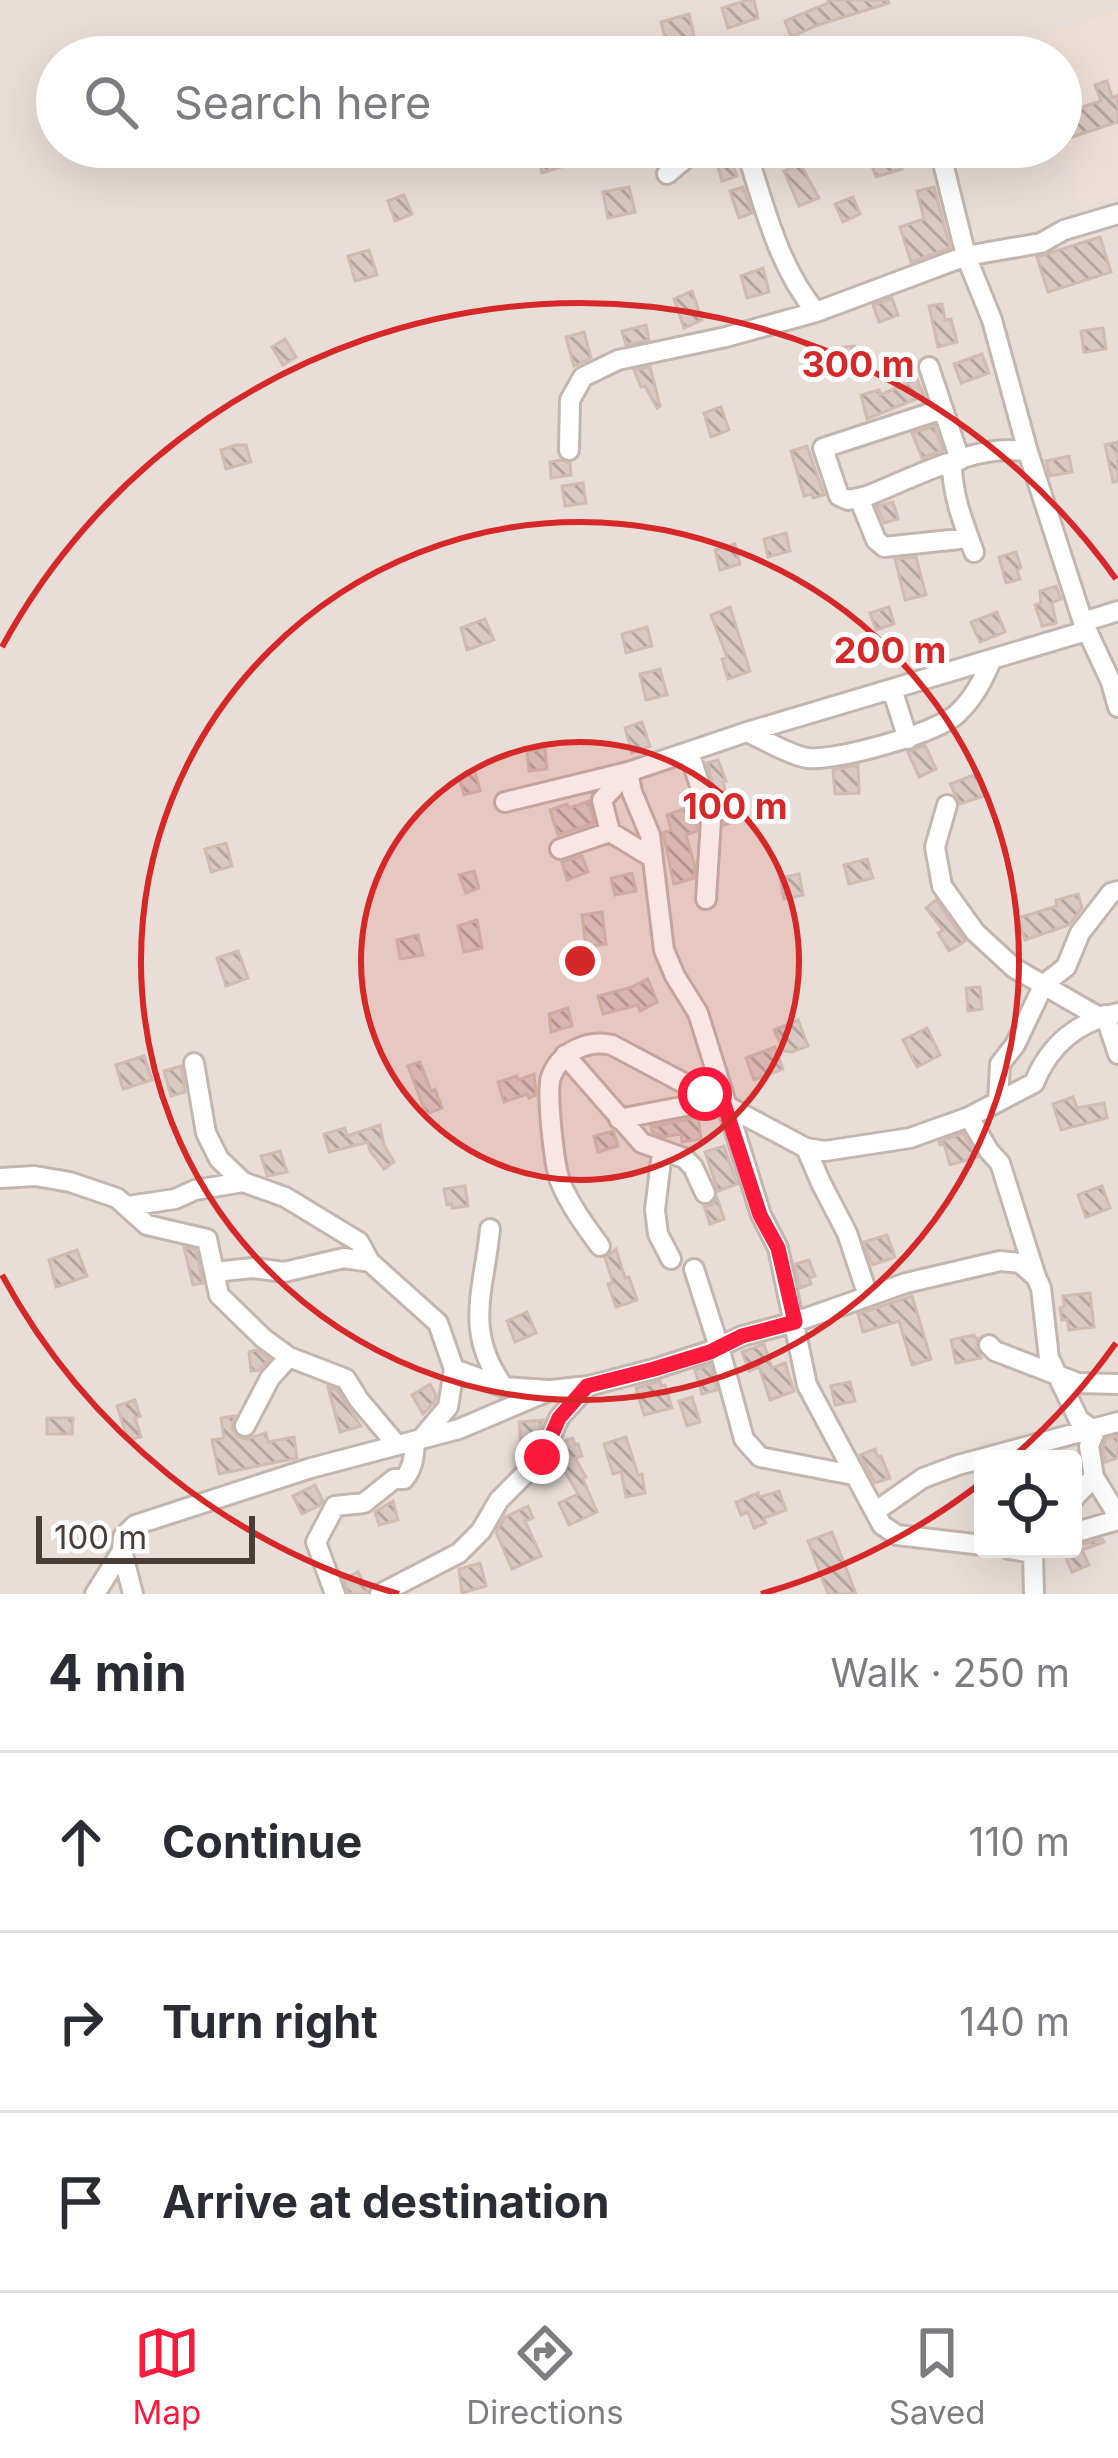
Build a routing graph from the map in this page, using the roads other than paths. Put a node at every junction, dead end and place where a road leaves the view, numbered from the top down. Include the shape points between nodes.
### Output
1 (674, 168) edge
2 (752, 168) edge
3 (944, 168) edge
4 (667, 174) dead end
5 (1118, 214) edge
6 (966, 256) junction
7 (816, 312) junction
8 (929, 367) dead end
9 (943, 409) junction
10 (569, 450) dead end
11 (1028, 452) junction
12 (956, 462) junction
13 (860, 498) junction
14 (1118, 611) edge
15 (1085, 627) junction
16 (992, 659) junction
17 (892, 689) junction
18 (1118, 707) edge
19 (747, 732) junction
20 (908, 739) junction
21 (689, 752) junction
22 (628, 772) junction
23 (505, 802) dead end
24 (947, 805) dead end
25 (610, 832) junction
26 (560, 849) dead end
27 (653, 858) junction
28 (1118, 891) edge
29 (706, 899) dead end
30 (1045, 984) junction
31 (1107, 1015) edge
32 (1118, 1054) edge
33 (565, 1055) junction
34 (194, 1063) dead end
35 (705, 1094) junction
36 (998, 1102) junction
37 (724, 1104) junction
38 (969, 1117) junction
39 (619, 1119) junction
40 (806, 1148) junction
41 (662, 1152) junction
42 (0, 1178) edge
43 (244, 1182) junction
44 (705, 1193) dead end
45 (128, 1206) junction
46 (490, 1228) dead end
47 (600, 1246) dead end
48 (671, 1259) dead end
49 (370, 1262) junction
50 (694, 1269) dead end
51 (214, 1272) junction
52 (1036, 1277) junction
53 (868, 1296) junction
54 (795, 1322) junction
55 (988, 1345) dead end
56 (719, 1347) junction
57 (289, 1357) junction
58 (454, 1370) junction
59 (1055, 1373) junction
60 (1118, 1384) edge
61 (587, 1386) junction
62 (504, 1387) junction
63 (551, 1390) junction
64 (1118, 1422) edge
65 (245, 1426) dead end
66 (1095, 1430) junction
67 (411, 1442) junction
68 (854, 1475) junction
69 (1094, 1477) junction
70 (1082, 1490) edge
71 (876, 1510) junction
72 (1118, 1518) edge
73 (1082, 1530) edge
74 (974, 1544) edge
75 (122, 1551) junction
76 (1034, 1558) edge
77 (95, 1594) edge
78 (133, 1594) edge
79 (335, 1594) edge
80 (380, 1594) edge
81 (1034, 1594) edge

1 - 4 street
2 - 7 street via 795,286
3 - 6 street
5 - 6 street via 1041,243
6 - 7 street
6 - 11 street
7 - 10 street via 618,360 583,377 570,400
8 - 9 street
9 - 12 street
9 - 13 street via 824,448 839,496
11 - 12 street via 986,450
11 - 15 street
12 - 13 street
12 - 13 street via 952,482 971,545 884,547
14 - 15 street
15 - 16 street
15 - 18 street
16 - 17 street
16 - 20 street via 953,718
17 - 19 street
17 - 20 street
19 - 20 street via 808,758
19 - 21 street
21 - 22 street
21 - 29 street via 711,820
22 - 23 street
22 - 25 street via 602,800
22 - 27 street
24 - 30 street via 935,847 942,886 975,932
25 - 26 street
25 - 27 street
27 - 37 street via 664,950 698,1013
28 - 30 street via 1080,933 1066,967
30 - 31 street
30 - 36 street via 1000,1064
31 - 32 street
31 - 36 street via 1072,1030 1043,1060 1034,1083
33 - 35 street via 596,1041 612,1045
33 - 39 street
33 - 47 street via 550,1079 554,1154 561,1183
34 - 43 street via 206,1133
35 - 37 street
35 - 39 street via 691,1105
36 - 38 street
37 - 40 street
37 - 54 street via 778,1248
38 - 40 street via 910,1138
38 - 52 street via 1000,1163
39 - 41 street
40 - 53 street
41 - 44 street via 684,1158
41 - 48 street via 655,1210
42 - 45 street via 70,1183
43 - 45 street
43 - 49 street via 359,1242
45 - 51 street via 147,1225 207,1239
46 - 62 street via 477,1321
49 - 51 street
49 - 58 street via 438,1323
50 - 56 street
51 - 57 street via 219,1295
52 - 53 street via 1020,1263 1000,1261
52 - 59 street
53 - 54 street
54 - 56 street
54 - 68 street via 808,1385
55 - 59 street
56 - 61 street
56 - 68 street via 744,1439 760,1457
57 - 65 street
57 - 67 street via 346,1378 358,1400
58 - 62 street
58 - 67 street via 448,1407
59 - 60 street
59 - 66 street via 1079,1420
61 - 63 street
61 - 80 street via 481,1531 459,1553
62 - 63 street
63 - 67 street
64 - 66 street
66 - 69 street
66 - 71 street via 958,1465
67 - 75 street via 135,1525
67 - 79 street via 404,1479 326,1517 316,1542
68 - 71 street
69 - 70 street
69 - 72 street
71 - 74 street via 898,1534
72 - 73 street
75 - 77 street
75 - 78 street
76 - 81 street

